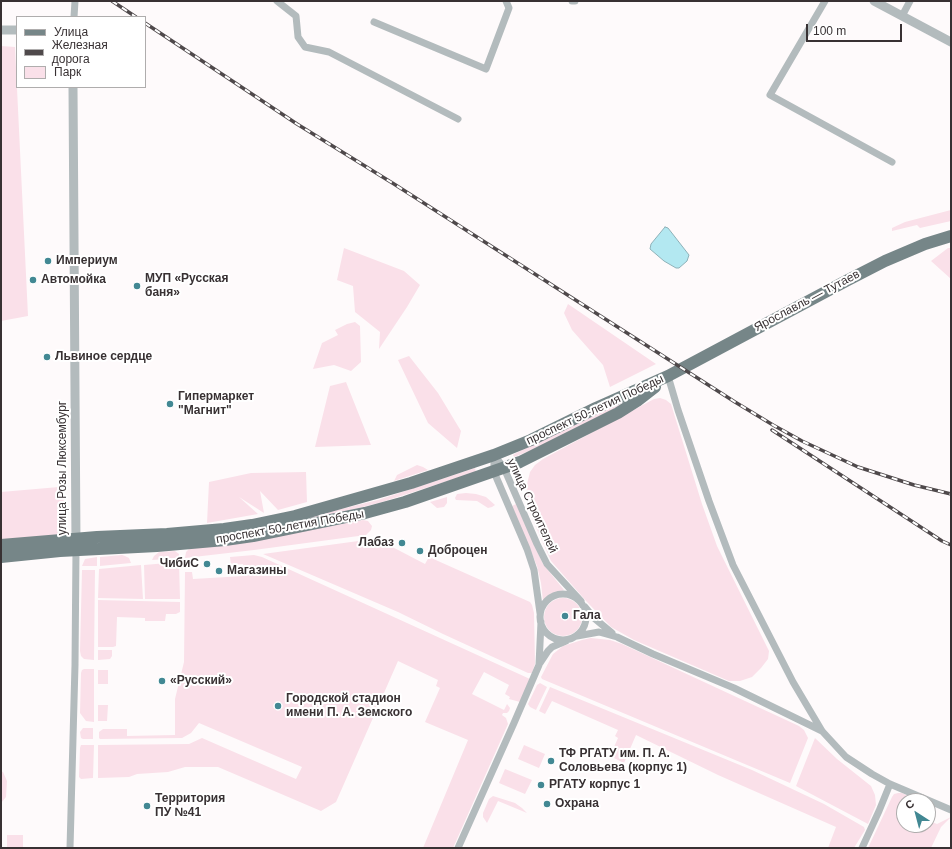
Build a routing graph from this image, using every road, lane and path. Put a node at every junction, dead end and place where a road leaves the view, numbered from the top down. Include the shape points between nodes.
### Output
1 (75, 1) edge
2 (278, 1) edge
3 (506, 1) edge
4 (826, 1) edge
5 (874, 1) edge
6 (910, 1) edge
7 (74, 16) edge
8 (902, 16) junction
9 (374, 22) dead end
10 (1, 30) edge
11 (16, 30) edge
12 (951, 42) edge
13 (73, 88) edge
14 (458, 119) dead end
15 (892, 162) dead end
16 (951, 236) edge
17 (668, 376) junction
18 (494, 456) junction
19 (499, 470) junction
20 (76, 544) junction
21 (1, 545) edge
22 (1, 557) edge
23 (582, 603) junction
24 (540, 613) junction
25 (541, 622) junction
26 (577, 636) junction
27 (617, 637) junction
28 (568, 640) junction
29 (539, 665) junction
30 (822, 731) junction
31 (890, 784) junction
32 (951, 810) edge
33 (70, 848) edge
34 (458, 848) edge
35 (862, 848) edge

1 - 7 street
2 - 14 street via 296,16 298,37 305,47 329,52
3 - 9 street via 510,8 486,69
4 - 15 street via 770,95
5 - 8 street
6 - 8 street
8 - 12 street
10 - 11 street
13 - 20 street, улица Розы Люксембург
16 - 17 main road, Ярославль — Тутаев via 903,253 846,280
17 - 18 main road, проспект 50-летия Победы
17 - 19 main road, проспект 50-летия Победы via 618,413
17 - 30 street via 733,565 793,682
18 - 19 street, улица Строителей
18 - 19 street, улица Строителей
18 - 20 main road, проспект 50-летия Победы via 376,494 295,516 224,529
19 - 20 main road, проспект 50-летия Победы via 365,513 254,536 182,544
19 - 23 street, улица Строителей via 547,564
19 - 24 street, улица Строителей via 531,560 538,587
20 - 21 main road, проспект 50-летия Победы
20 - 22 main road, проспект 50-летия Победы
20 - 33 street, улица Розы Люксембург
23 - 24 street via 575,597 558,594 544,604
23 - 26 street via 586,621
23 - 27 street, улица Строителей via 594,618
24 - 25 street
25 - 28 street via 551,637
25 - 29 street
26 - 27 street via 599,632
26 - 28 street
27 - 30 street via 734,688
28 - 29 street via 552,647
29 - 34 street
30 - 31 street via 846,757
31 - 32 street
31 - 35 street

